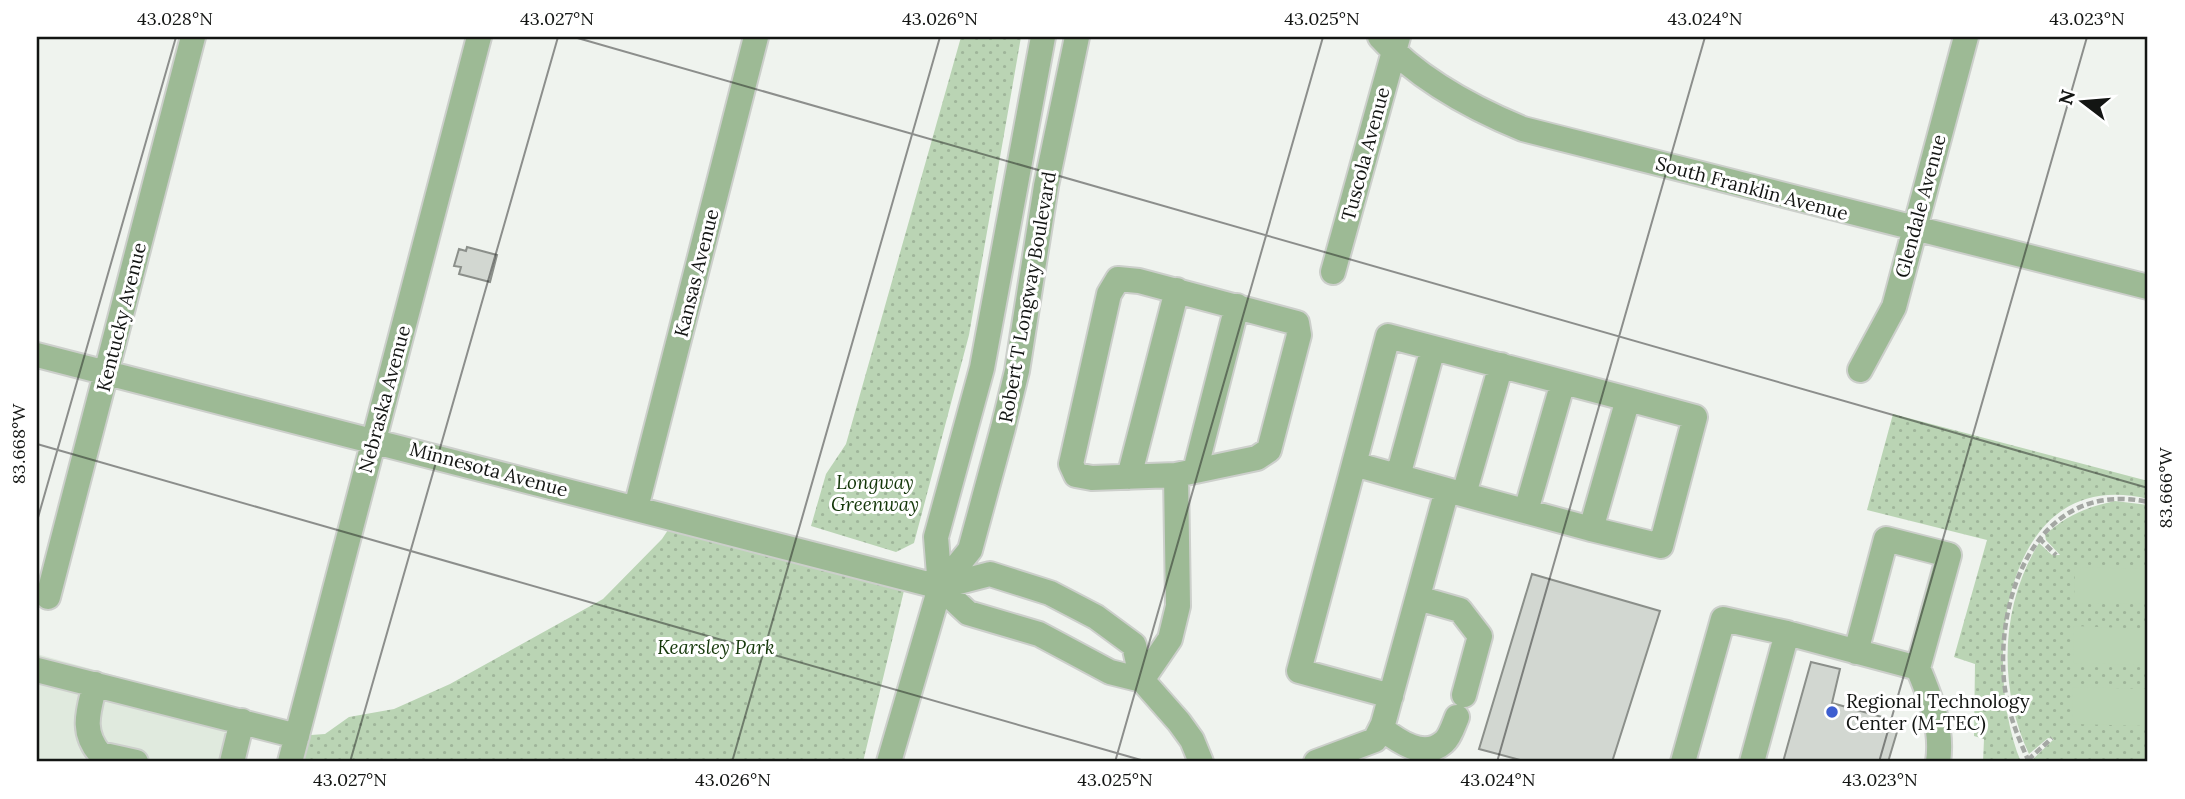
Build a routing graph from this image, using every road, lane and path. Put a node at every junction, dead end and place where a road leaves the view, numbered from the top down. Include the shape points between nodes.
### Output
1 (193, 37) edge
2 (479, 37) edge
3 (756, 37) edge
4 (1043, 37) edge
5 (1077, 37) edge
6 (1966, 37) edge
7 (1391, 42) edge
8 (1915, 230) junction
9 (1333, 272) dead end
10 (2148, 287) edge
11 (1177, 290) junction
12 (1237, 306) junction
13 (1433, 348) junction
14 (37, 355) edge
15 (1501, 365) junction
16 (1860, 370) dead end
17 (107, 373) junction
18 (1563, 382) junction
19 (1628, 399) junction
20 (373, 439) junction
21 (1354, 464) junction
22 (1186, 473) junction
23 (1398, 476) junction
24 (1129, 477) junction
25 (1456, 492) junction
26 (2148, 502) edge
27 (636, 508) junction
28 (1526, 511) junction
29 (1591, 529) junction
30 (2039, 538) junction
31 (2056, 555) dead end
32 (940, 587) junction
33 (48, 597) dead end
34 (1418, 598) junction
35 (1787, 633) junction
36 (1856, 652) junction
37 (1918, 668) junction
38 (37, 670) edge
39 (1143, 680) junction
40 (95, 684) junction
41 (1391, 696) junction
42 (242, 721) junction
43 (1381, 729) junction
44 (297, 736) junction
45 (2052, 738) dead end
46 (2028, 761) edge
47 (136, 762) edge
48 (232, 762) edge
49 (290, 762) edge
50 (888, 762) edge
51 (1201, 762) edge
52 (1316, 762) edge
53 (1683, 762) edge
54 (1752, 762) edge
55 (1938, 762) edge

1 - 17 street, Kentucky Avenue
2 - 20 street, Nebraska Avenue
3 - 27 street, Kansas Avenue
4 - 32 street, Robert T Longway Boulevard via 982,368 936,537
5 - 32 street, Robert T Longway Boulevard via 1003,428 970,550
6 - 8 street, Glendale Avenue
7 - 8 street, South Franklin Avenue via 1479,111 1523,129
7 - 9 street, Tuscola Avenue
8 - 10 street, South Franklin Avenue
8 - 16 street, Glendale Avenue via 1894,307
11 - 12 street
11 - 24 street
11 - 24 street via 1118,279 1110,294 1071,464 1076,475
12 - 22 street
12 - 22 street via 1297,323 1299,335 1269,450 1257,458
13 - 15 street
13 - 21 street via 1388,336
13 - 23 street
14 - 17 street, Minnesota Avenue
15 - 18 street
15 - 25 street
17 - 20 street, Minnesota Avenue
17 - 33 street, Kentucky Avenue
18 - 19 street
18 - 28 street
19 - 29 street
19 - 29 street via 1695,417 1661,546
20 - 27 street, Minnesota Avenue
20 - 44 street, Nebraska Avenue
21 - 23 street
21 - 41 street via 1299,671
22 - 24 street
22 - 39 street via 1178,606 1170,639
23 - 25 street
25 - 28 street
25 - 34 street
26 - 30 path via 2095,501 2059,518
27 - 32 street, Minnesota Avenue
28 - 29 street
30 - 31 path
30 - 46 path via 2014,593 2005,639 2004,680 2011,720
32 - 39 street via 968,613 1039,634 1110,672
32 - 39 street via 990,574 1050,593 1096,617 1134,645
32 - 50 street, Robert T Longway Boulevard
34 - 41 street
34 - 43 street via 1460,610 1480,636 1461,706 1445,741 1433,748 1416,749
35 - 36 street
35 - 53 street via 1723,620
35 - 54 street
36 - 37 street
36 - 37 street via 1886,540 1948,555
37 - 55 street via 1932,701 1941,742
38 - 40 street
39 - 51 street via 1186,731
40 - 42 street
40 - 47 street via 87,736 100,754
41 - 43 street
42 - 44 street
42 - 48 street
43 - 52 street via 1375,740
44 - 49 street, Nebraska Avenue
45 - 46 path

